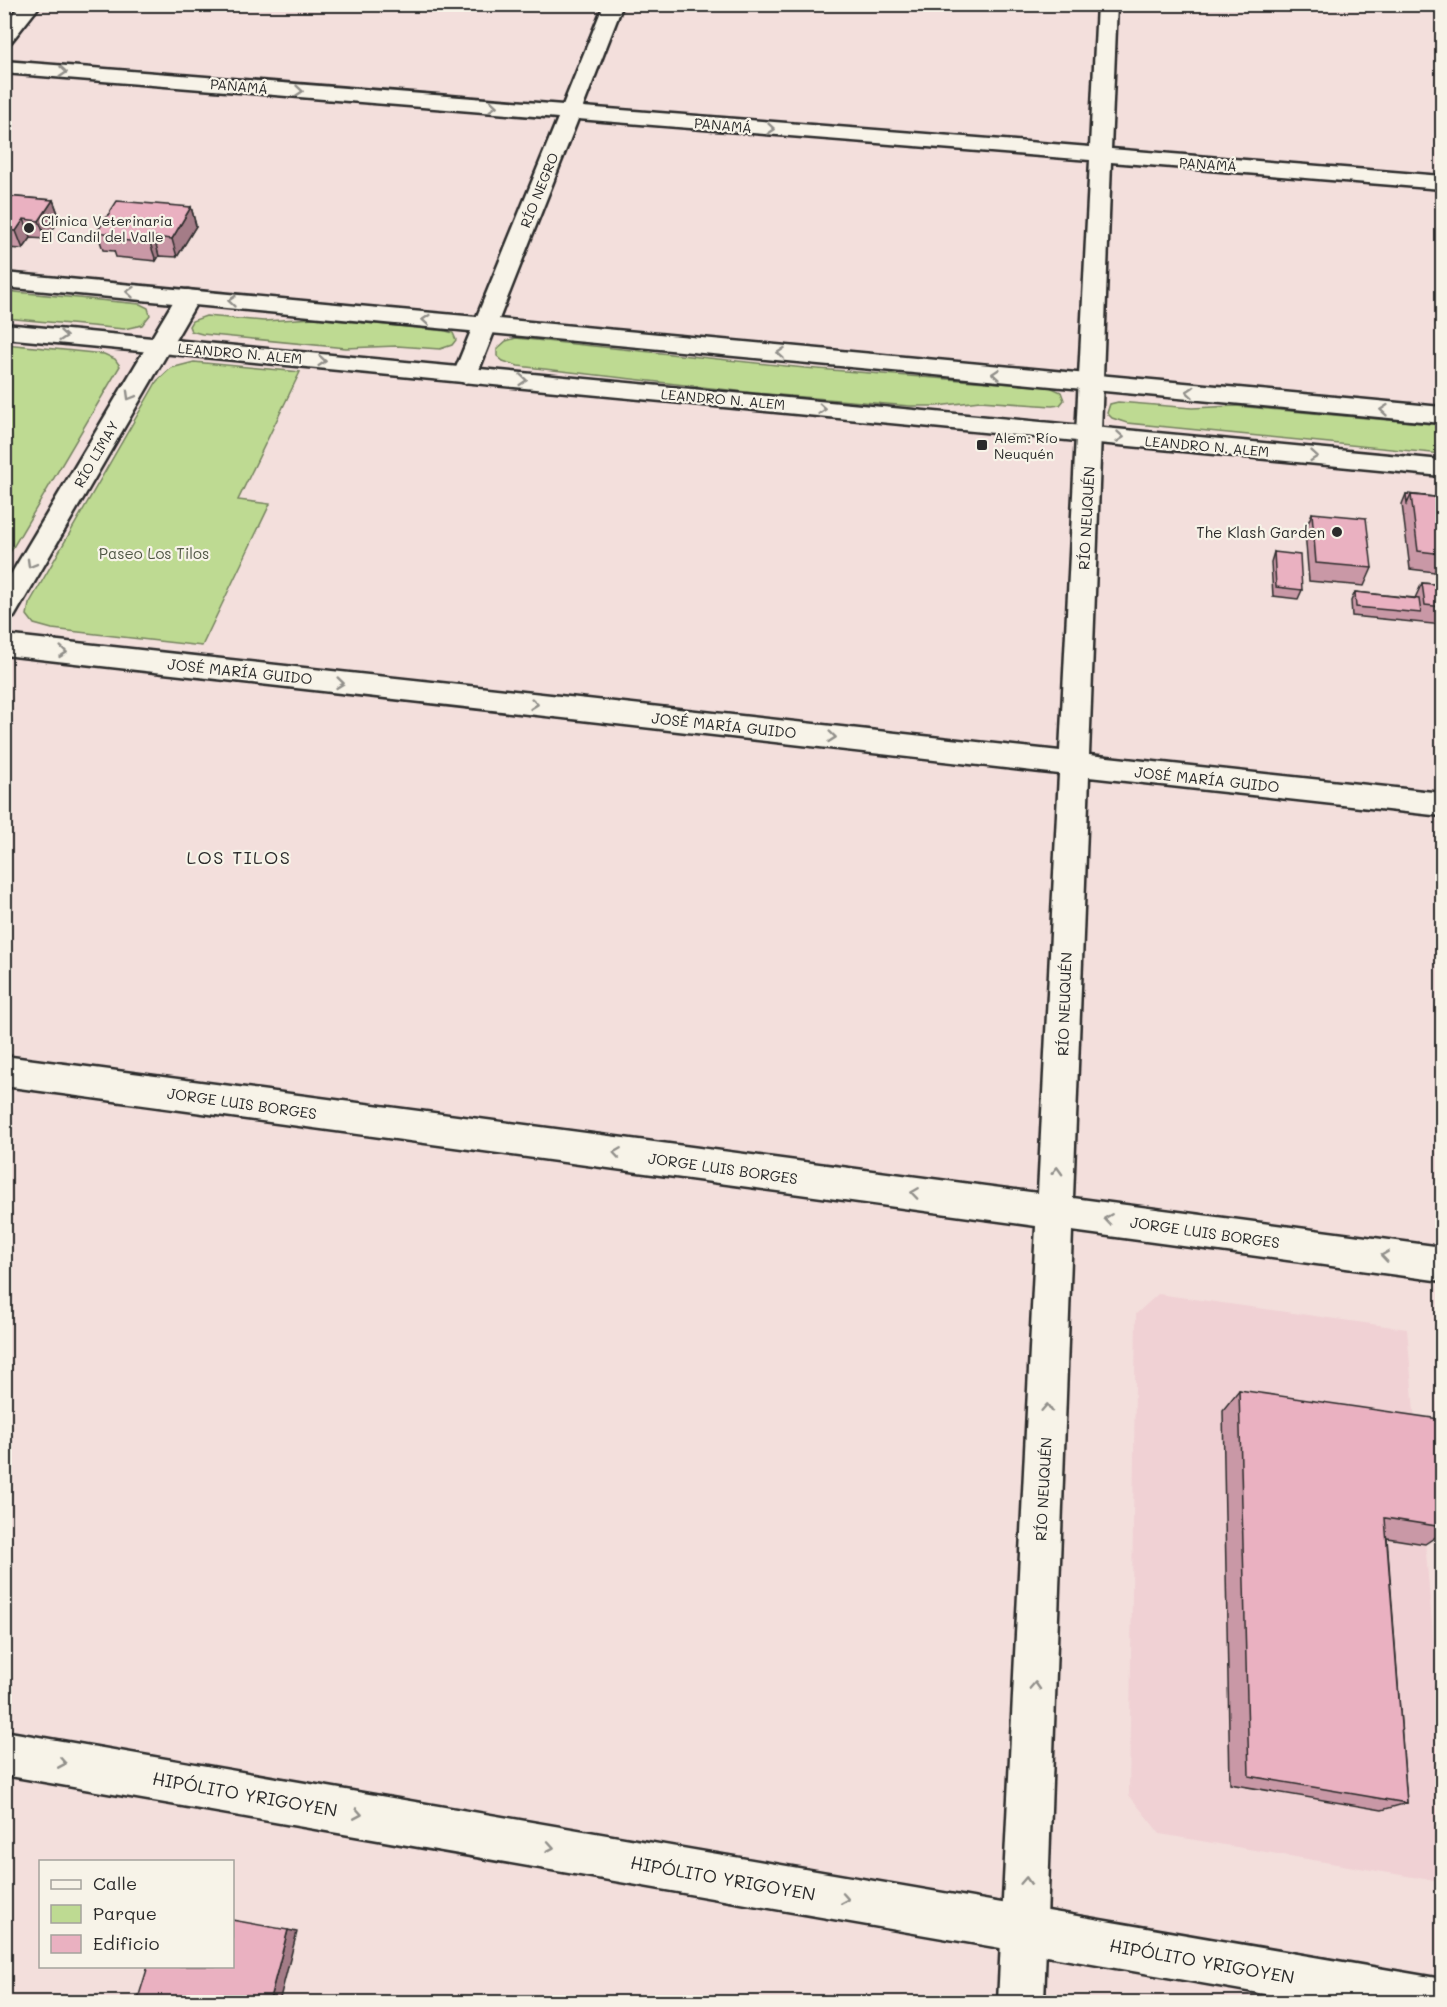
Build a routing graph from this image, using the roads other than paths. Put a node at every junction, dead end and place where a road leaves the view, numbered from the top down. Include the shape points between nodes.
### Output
1 (32, 4) edge
2 (614, 4) edge
3 (1107, 4) edge
4 (4, 38) edge
5 (4, 67) edge
6 (570, 113) junction
7 (1101, 156) junction
8 (1443, 182) edge
9 (4, 280) edge
10 (188, 297) junction
11 (484, 325) junction
12 (4, 331) edge
13 (160, 345) junction
14 (465, 375) junction
15 (1091, 383) junction
16 (1443, 415) edge
17 (1089, 434) junction
18 (1443, 468) edge
19 (4, 610) edge
20 (4, 645) edge
21 (1075, 764) junction
22 (1443, 805) edge
23 (4, 1071) edge
24 (1055, 1212) junction
25 (1443, 1264) edge
26 (4, 1753) edge
27 (1024, 1930) junction
28 (1021, 2002) edge
29 (1442, 2002) edge

1 - 4 street
2 - 6 street, RÍO NEGRO
3 - 7 street, RÍO NEUQUÉN
5 -> 6 street, PANAMÁ
6 -> 7 street, PANAMÁ
6 - 11 street, RÍO NEGRO
7 - 8 street, PANAMÁ
7 - 15 street, RÍO NEUQUÉN
10 -> 9 street
11 -> 10 street
10 - 13 street, RÍO LIMAY
11 - 14 street, RÍO NEGRO
15 -> 11 street
12 -> 13 street, LEANDRO N. ALEM
13 -> 14 street, LEANDRO N. ALEM
13 -> 19 street, RÍO LIMAY
14 -> 17 street, LEANDRO N. ALEM
16 -> 15 street
15 - 17 street, RÍO NEUQUÉN
17 -> 18 street, LEANDRO N. ALEM
17 - 21 street, RÍO NEUQUÉN
20 -> 21 street, JOSÉ MARÍA GUIDO
21 - 22 street, JOSÉ MARÍA GUIDO
24 -> 21 street, RÍO NEUQUÉN
24 -> 23 street, JORGE LUIS BORGES
25 -> 24 street, JORGE LUIS BORGES
27 -> 24 street, RÍO NEUQUÉN
26 -> 27 street, HIPÓLITO YRIGOYEN
27 - 28 street, RÍO NEUQUÉN
27 - 29 street, HIPÓLITO YRIGOYEN

